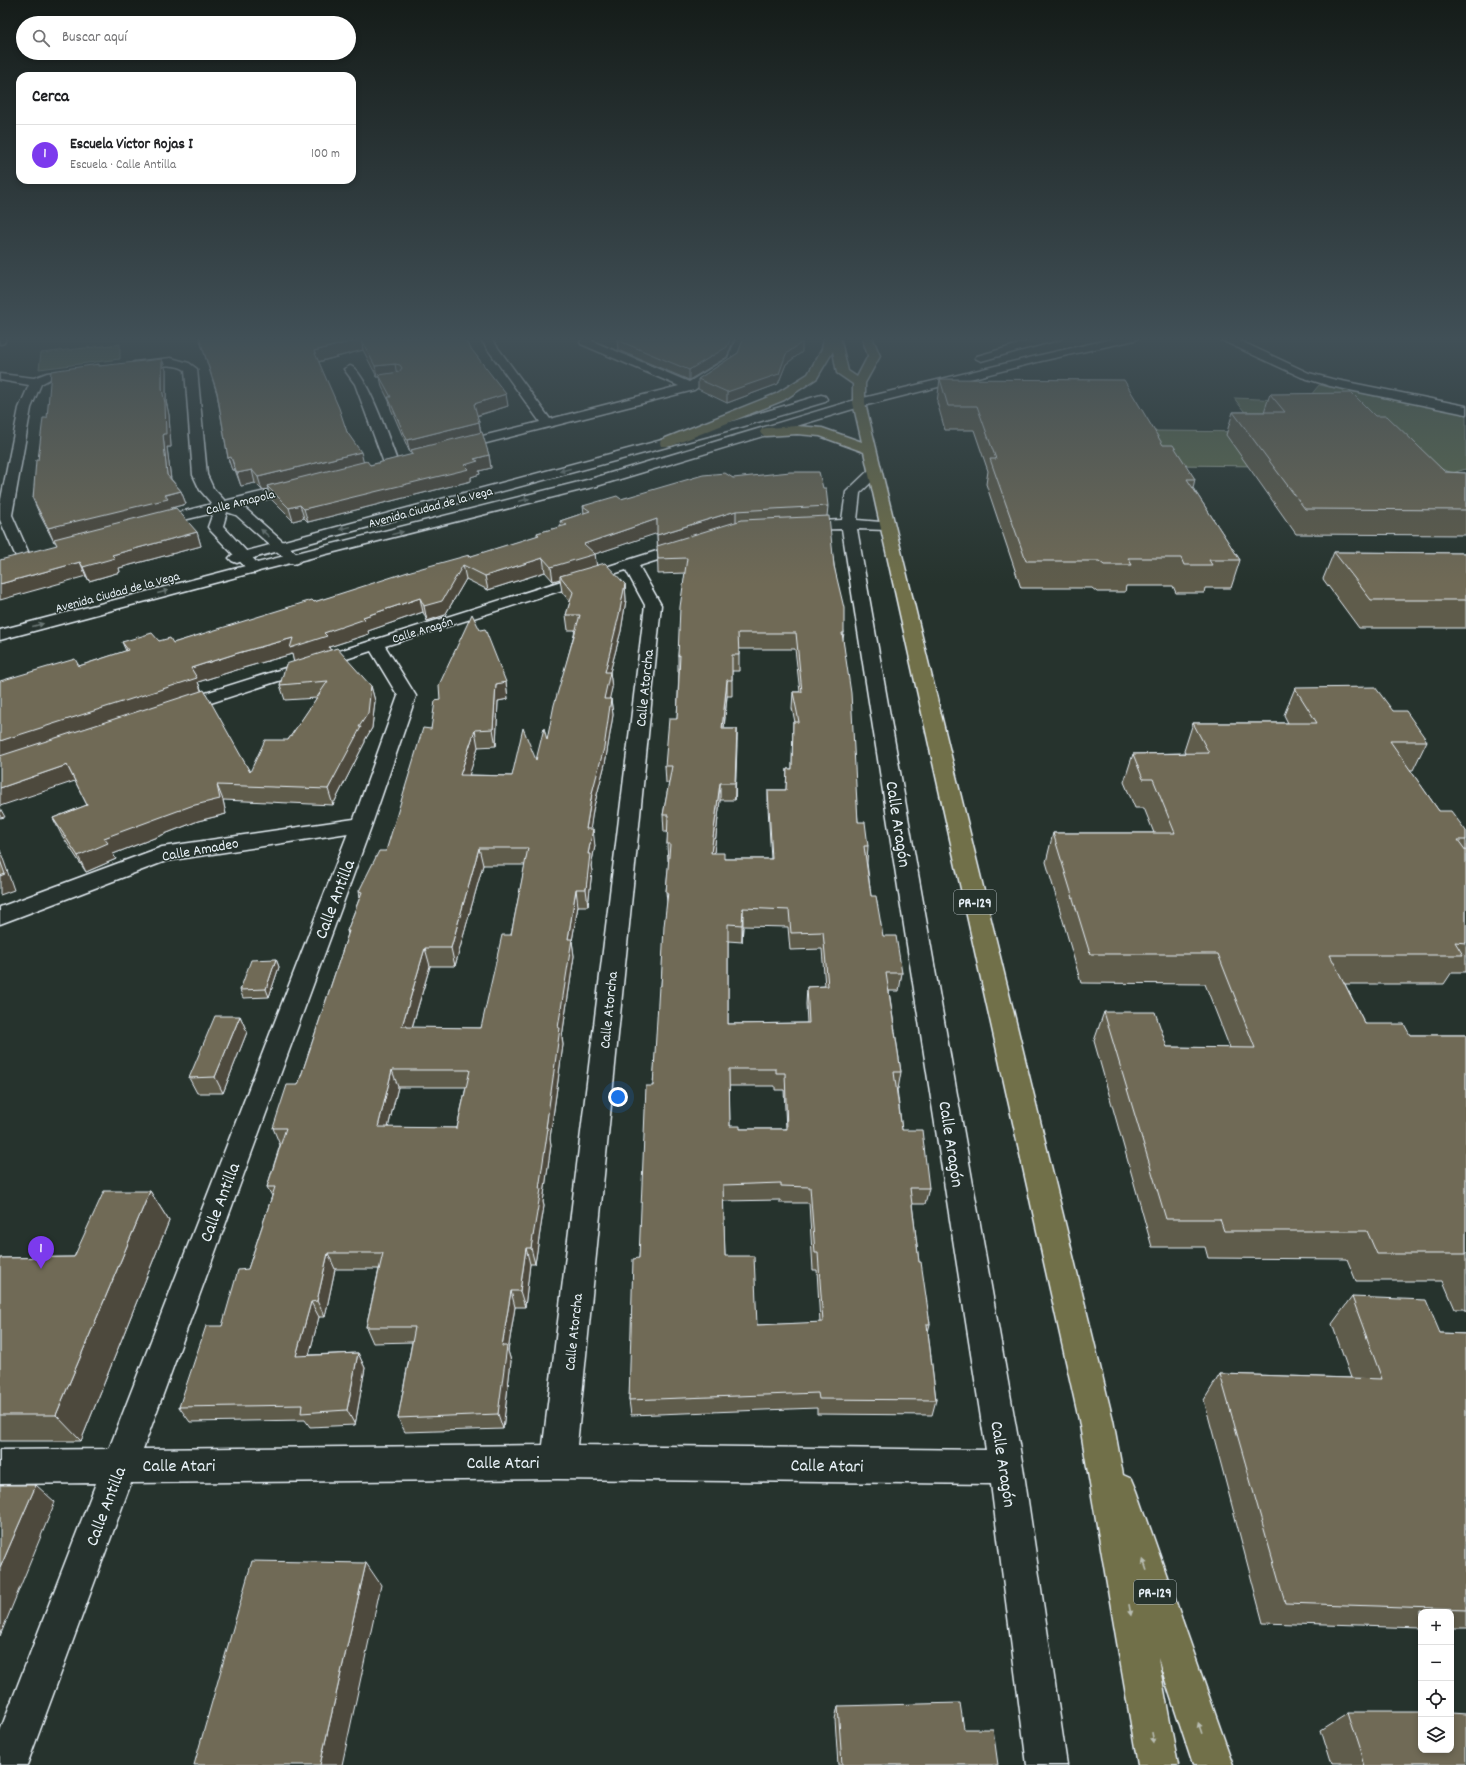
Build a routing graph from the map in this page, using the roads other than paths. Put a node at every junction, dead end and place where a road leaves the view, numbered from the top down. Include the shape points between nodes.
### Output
1 (23, 419) edge
2 (195, 419) edge
3 (374, 419) edge
4 (544, 419) edge
5 (561, 419) edge
6 (725, 419) edge
7 (752, 419) edge
8 (793, 419) edge
9 (862, 419) edge
10 (547, 423) junction
11 (766, 432) junction
12 (666, 443) junction
13 (443, 450) edge
14 (406, 459) edge
15 (872, 461) junction
16 (391, 463) junction
17 (376, 467) edge
18 (307, 485) edge
19 (222, 506) junction
20 (849, 524) junction
21 (139, 526) edge
22 (887, 526) junction
23 (787, 527) edge
24 (704, 541) edge
25 (279, 546) junction
26 (37, 552) edge
27 (22, 556) junction
28 (243, 556) junction
29 (294, 558) junction
30 (7, 560) edge
31 (222, 562) dead end
32 (630, 564) junction
33 (208, 566) dead end
34 (254, 568) junction
35 (0, 622) edge
36 (0, 635) edge
37 (375, 644) junction
38 (165, 712) edge
39 (362, 824) junction
40 (0, 916) edge
41 (1096, 1420) junction
42 (558, 1462) junction
43 (120, 1465) junction
44 (0, 1467) edge
45 (1006, 1467) junction
46 (8, 1765) edge
47 (1047, 1765) edge
48 (1158, 1765) edge
49 (1213, 1765) edge

1 - 27 street via 5,515
2 - 19 street via 200,475 207,490
3 - 16 street
4 - 10 street
5 - 10 street
6 - 12 main road
7 - 12 street, Avenida Ciudad de la Vega
8 - 11 street, Avenida Ciudad de la Vega
9 - 15 main road, PR-129
10 - 13 street
11 - 15 main road via 822,432
29 -> 11 street, Avenida Ciudad de la Vega via 592,483
12 -> 25 street, Avenida Ciudad de la Vega
14 - 16 street
15 - 20 street, Calle Aragón via 853,492
15 - 22 main road, PR-129
16 - 17 street
18 - 19 street, Calle Amapola
19 - 21 street, Calle Amapola
25 -> 19 street via 241,512
19 - 28 street via 215,527
20 - 22 street
20 - 23 street
20 - 45 street, Calle Aragón
22 - 41 main road, PR-129
24 - 32 street, Calle Aragón
25 - 28 street, Avenida Ciudad de la Vega
25 - 29 street
26 - 27 street
27 - 30 street
28 - 31 street, Avenida Ciudad de la Vega
28 - 34 street
29 - 34 street, Avenida Ciudad de la Vega
32 - 37 street, Calle Aragón
32 - 42 street, Calle Atorcha via 654,605
33 - 35 street, Avenida Ciudad de la Vega
36 -> 34 street, Avenida Ciudad de la Vega
37 - 38 street, Calle Aragón
37 - 39 street, Calle Antilla via 407,696
39 - 40 street, Calle Amadeo via 162,854
39 - 43 street, Calle Antilla
41 -> 48 main road, PR-129
49 -> 41 main road, PR-129
42 - 43 street, Calle Atari
42 - 45 street, Calle Atari
43 - 44 street, Calle Atari
43 - 46 street, Calle Antilla
45 - 47 street, Calle Aragón

